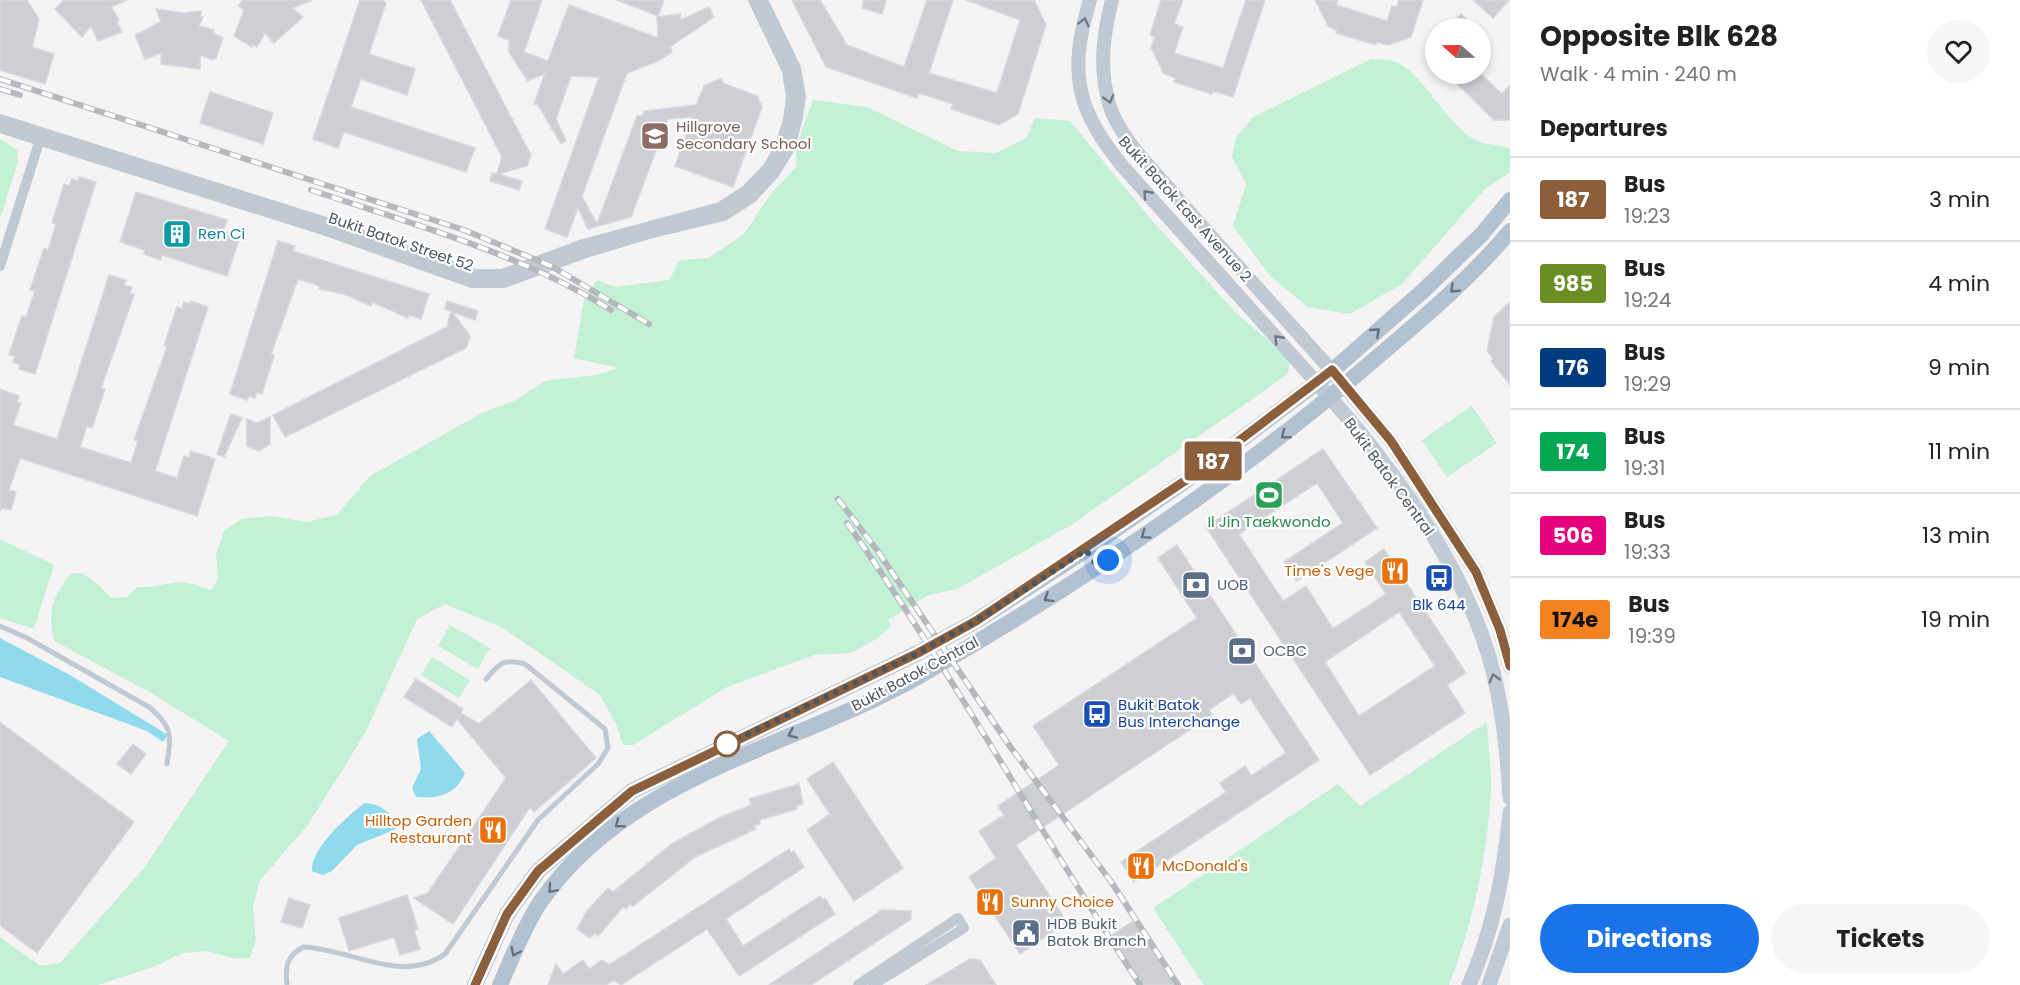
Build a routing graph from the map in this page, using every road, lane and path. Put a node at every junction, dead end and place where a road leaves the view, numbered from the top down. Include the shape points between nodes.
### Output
1 (753, 0) edge
2 (763, 0) edge
3 (1090, 0) edge
4 (1112, 0) edge
5 (0, 119) edge
6 (0, 128) edge
7 (41, 137) junction
8 (1510, 200) edge
9 (1510, 231) edge
10 (0, 266) edge
11 (1332, 370) junction
12 (1317, 383) junction
13 (1345, 385) junction
14 (1330, 398) junction
15 (1086, 550) junction
16 (1098, 567) junction
17 (0, 626) edge
18 (917, 664) junction
19 (1510, 666) edge
20 (486, 679) dead end
21 (167, 764) dead end
22 (1510, 798) edge
23 (1510, 812) edge
24 (1510, 925) edge
25 (1487, 943) junction
26 (1507, 950) edge
27 (286, 985) edge
28 (475, 985) edge
29 (500, 985) edge
30 (858, 985) edge
31 (873, 985) edge
32 (1469, 985) edge
33 (1489, 985) edge

1 - 7 street, Bukit Batok Street 52 via 787,71 791,97 780,146 768,168 746,190 720,207 583,244 502,274 474,274 329,223
2 - 7 street, Bukit Batok Street 52 via 796,68 801,97 789,150 775,173 752,198 724,216 586,253 504,283 472,283
12 -> 3 street, Bukit Batok East Avenue 2 via 1124,168 1095,130 1085,110 1077,61
4 -> 11 street, Bukit Batok East Avenue 2 via 1101,56 1110,105 1119,125 1235,264
5 - 7 street, Bukit Batok Street 52
6 - 7 street, Bukit Batok Street 52
7 - 10 street
11 -> 8 main road via 1424,290 1482,234
9 -> 13 main road via 1466,278
11 - 12 main road
11 - 13 main road, Bukit Batok Central
12 - 14 main road, Bukit Batok Central
12 - 15 main road, Bukit Batok Central
13 - 14 main road
13 - 19 main road, Bukit Batok Central via 1391,441 1476,572
14 -> 16 main road, Bukit Batok Central via 1267,449
22 -> 14 main road, Bukit Batok Central via 1498,693 1484,642 1461,586 1396,482
15 - 16 lane
15 - 18 main road, Bukit Batok Central
16 -> 18 main road, Bukit Batok Central
17 - 21 lane via 149,707 165,720 171,737
18 - 28 main road, Bukit Batok Central via 632,791 538,871 507,914
18 -> 29 main road, Bukit Batok Central via 846,712 754,750 644,805 576,862 541,902
20 - 27 lane via 498,665 510,660 525,664 604,729 608,748 598,764 538,820 445,954 433,964 399,971 303,947 292,953 285,966
23 - 25 main road via 1499,899
24 - 26 main road
25 - 26 street
25 - 32 main road
26 - 33 main road
30 - 31 street via 961,923

